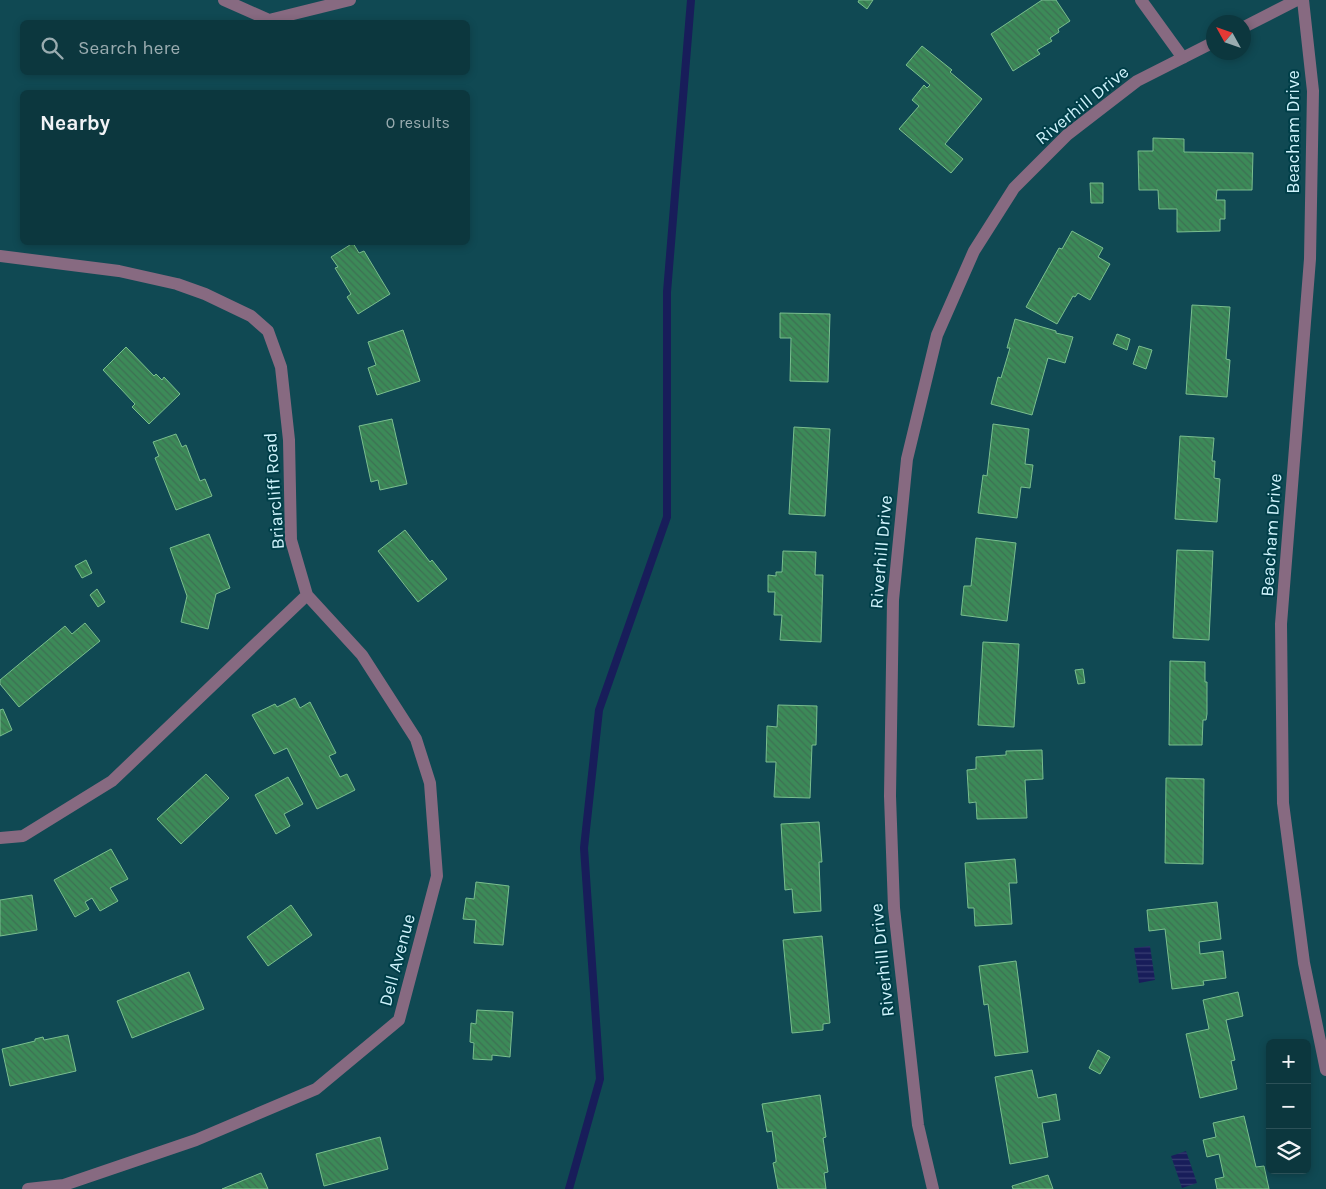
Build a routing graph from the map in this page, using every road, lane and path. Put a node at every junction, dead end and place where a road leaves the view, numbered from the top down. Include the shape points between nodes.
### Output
1 (224, 0) edge
2 (350, 0) edge
3 (1141, 0) edge
4 (1297, 0) edge
5 (1303, 0) edge
6 (1251, 23) edge
7 (1206, 46) edge
8 (1183, 58) junction
9 (0, 256) edge
10 (307, 595) junction
11 (0, 838) edge
12 (1326, 1070) edge
13 (28, 1189) edge
14 (933, 1189) edge

1 - 2 street via 269,20
3 - 8 street
4 - 6 street
5 - 12 street, Beacham Drive via 1313,91 1310,259 1281,624 1282,803 1304,963
7 - 8 street, Riverhill Drive
8 - 14 street, Riverhill Drive via 1136,81 1067,134 1014,188 974,251 937,335 907,459 893,600 890,796 894,908 918,1126
9 - 10 street, Briarcliff Road via 119,272 177,284 252,316 268,331 281,367 288,440 291,540
10 - 11 street via 112,781 23,836
10 - 13 street, Dell Avenue via 362,655 416,739 430,783 437,876 399,1020 316,1089 196,1140 64,1185

